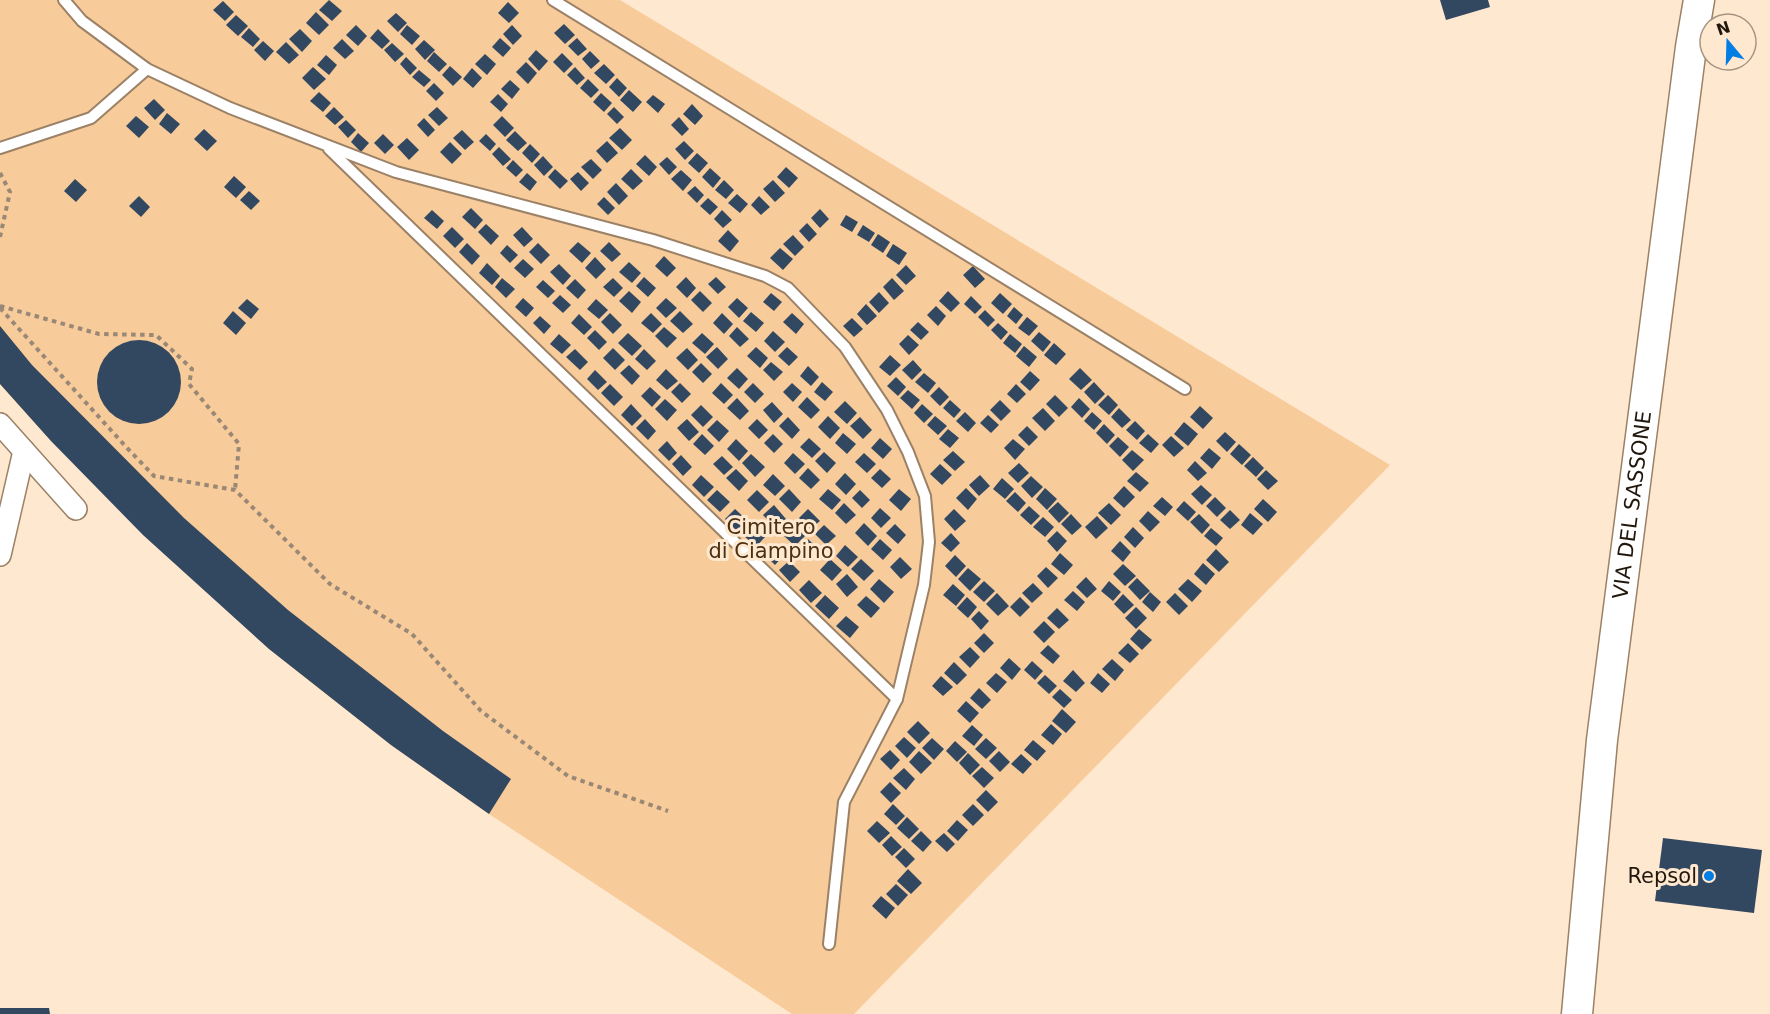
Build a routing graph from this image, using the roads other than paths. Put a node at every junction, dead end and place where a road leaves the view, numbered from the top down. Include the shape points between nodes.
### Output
1 (64, 0) edge
2 (554, 0) edge
3 (1699, 0) edge
4 (147, 69) junction
5 (324, 145) junction
6 (0, 148) edge
7 (1185, 389) dead end
8 (0, 424) edge
9 (24, 451) junction
10 (76, 509) dead end
11 (0, 555) edge
12 (897, 699) junction
13 (828, 944) dead end
14 (1576, 1014) edge

1 - 4 lane via 82,21
2 - 7 lane
3 - 14 main road, VIA DEL SASSONE via 1602,740
4 - 5 lane via 230,108
4 - 6 lane via 91,118
5 - 12 lane
5 - 12 lane via 396,172 740,266 788,288 845,347 887,410 925,496 927,564
8 - 9 street
9 - 10 street
9 - 11 street
12 - 13 lane via 844,802

